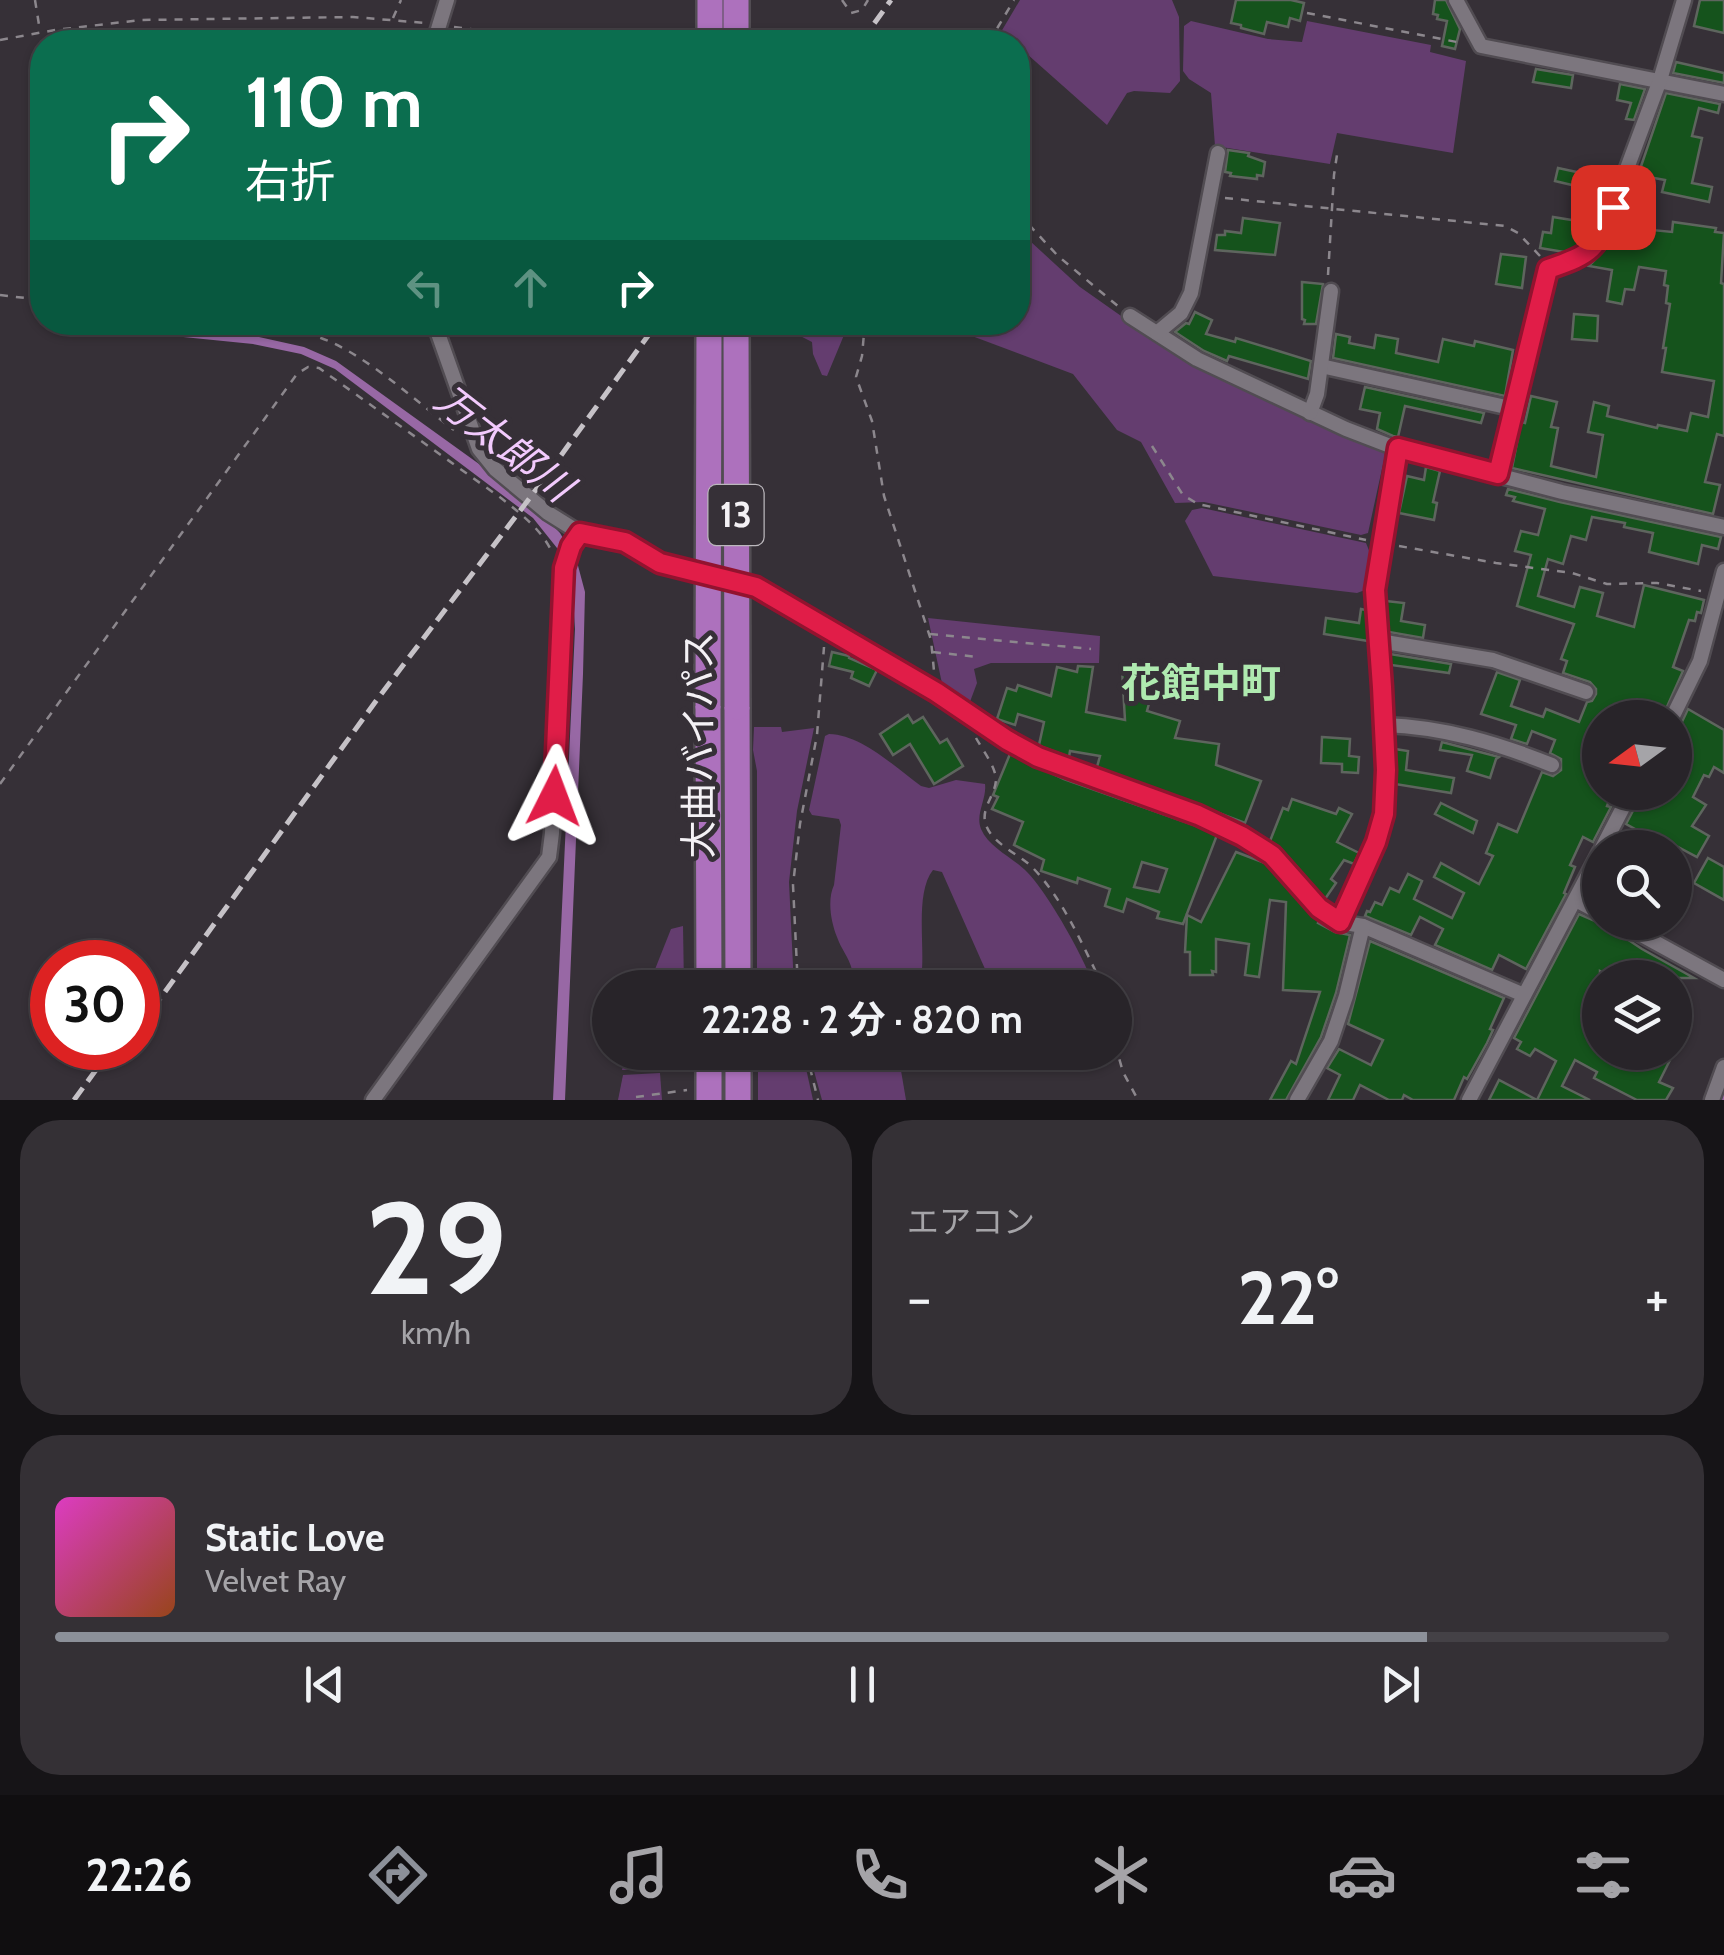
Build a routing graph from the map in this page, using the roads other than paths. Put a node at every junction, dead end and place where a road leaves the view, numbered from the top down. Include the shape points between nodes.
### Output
1 (447, 0) edge
2 (710, 0) edge
3 (736, 0) edge
4 (1456, 0) edge
5 (1684, 0) edge
6 (438, 30) edge
7 (710, 30) edge
8 (736, 30) edge
9 (1660, 80) junction
10 (1724, 94) edge
11 (1218, 153) dead end
12 (1331, 291) road end
13 (1130, 316) road end
14 (1157, 334) junction
15 (439, 335) edge
16 (709, 335) edge
17 (736, 335) edge
18 (1320, 366) junction
19 (1515, 409) junction
20 (1310, 412) junction
21 (1398, 448) junction
22 (1498, 474) junction
23 (1724, 528) edge
24 (575, 540) junction
25 (1724, 571) edge
26 (1379, 641) junction
27 (1586, 692) dead end
28 (1681, 700) edge
29 (1384, 726) junction
30 (1552, 765) dead end
31 (1582, 888) edge
32 (1576, 900) junction
33 (1582, 903) edge
34 (1340, 922) junction
35 (1362, 926) junction
36 (1651, 940) edge
37 (709, 970) edge
38 (738, 970) edge
39 (1724, 980) edge
40 (1524, 995) junction
41 (1724, 1067) edge
42 (705, 1070) edge
43 (746, 1070) edge
44 (699, 1095) edge
45 (373, 1100) edge
46 (738, 1100) edge
47 (1296, 1100) edge
48 (1468, 1100) edge
49 (1712, 1100) edge

1 - 6 street
2 - 7 highway
3 - 8 highway
4 - 9 street via 1483,46
5 - 9 street
9 - 10 street
9 - 19 street via 1601,238 1580,257 1548,269
11 - 14 street via 1190,293
12 - 18 street
13 - 14 street
14 - 20 street
15 - 24 street via 479,449
16 - 37 highway, 大曲バイパス / 13, bridge
17 - 38 highway, 大曲バイパス / 13, bridge
18 - 19 street
18 - 20 street
19 - 22 street
20 - 21 street
21 - 22 street
21 - 26 street via 1375,590
22 - 23 street
24 - 34 street via 625,542 660,563 756,587 1038,757 1242,836 1272,855
24 - 45 street via 564,573 549,857
25 - 28 street via 1700,662
26 - 27 street via 1492,660
26 - 29 street
29 - 30 street via 1451,732
29 - 34 street via 1384,814
31 - 32 street
32 - 33 street
32 - 40 street
34 - 35 street
35 - 40 street
35 - 47 street via 1331,1041
36 - 39 street
40 - 48 street
41 - 49 street
42 - 44 highway
43 - 46 highway

